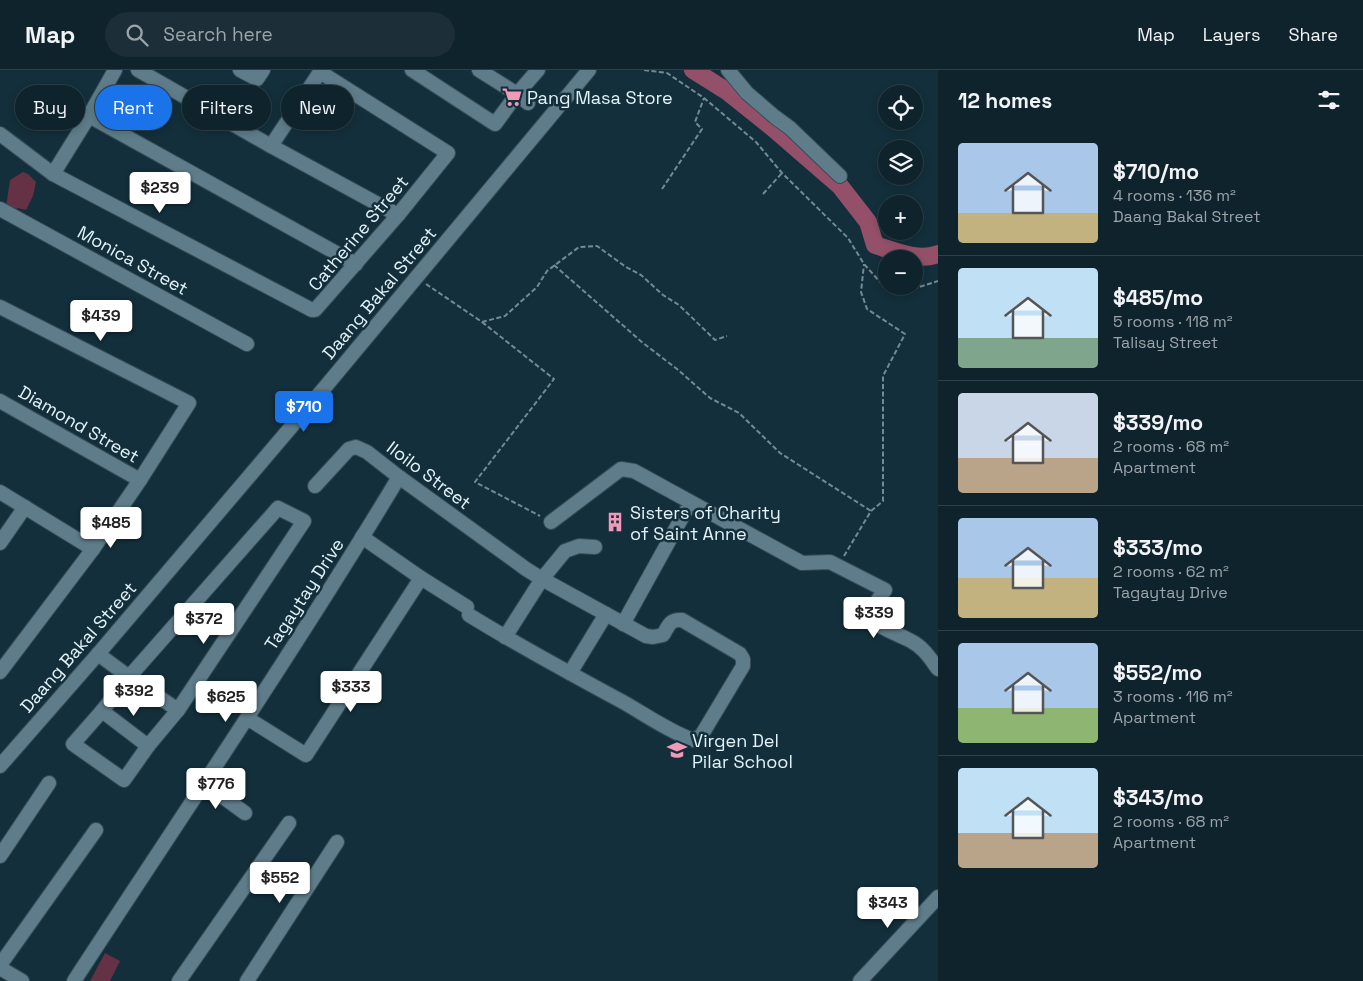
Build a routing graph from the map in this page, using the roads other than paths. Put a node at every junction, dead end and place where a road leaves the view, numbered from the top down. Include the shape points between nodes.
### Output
1 (115, 70) edge
2 (138, 70) edge
3 (240, 70) edge
4 (263, 70) edge
5 (412, 70) edge
6 (479, 70) edge
7 (538, 70) edge
8 (728, 70) edge
9 (585, 74) edge
10 (522, 99) junction
11 (89, 116) junction
12 (0, 134) edge
13 (271, 146) junction
14 (53, 174) junction
15 (840, 176) dead end
16 (0, 209) edge
17 (398, 214) junction
18 (356, 264) junction
19 (0, 307) edge
20 (247, 344) dead end
21 (0, 401) edge
22 (399, 477) junction
23 (140, 480) junction
24 (314, 486) dead end
25 (0, 492) edge
26 (25, 507) junction
27 (685, 512) dead end
28 (551, 522) road end
29 (362, 537) junction
30 (0, 543) edge
31 (596, 547) dead end
32 (93, 549) junction
33 (421, 578) junction
34 (542, 579) junction
35 (606, 614) junction
36 (623, 624) junction
37 (505, 637) junction
38 (98, 654) junction
39 (938, 669) edge
40 (0, 672) edge
41 (570, 673) junction
42 (129, 677) junction
43 (178, 710) junction
44 (102, 711) junction
45 (247, 718) junction
46 (148, 746) junction
47 (0, 766) edge
48 (49, 783) dead end
49 (204, 783) junction
50 (245, 813) dead end
51 (289, 823) dead end
52 (96, 830) dead end
53 (337, 842) dead end
54 (0, 856) edge
55 (938, 897) edge
56 (0, 967) edge
57 (22, 981) edge
58 (74, 981) edge
59 (179, 981) edge
60 (247, 981) edge
61 (860, 981) edge

1 - 11 street
2 - 13 street
3 - 4 street via 257,80
5 - 10 street via 495,124
6 - 10 street
7 - 10 street
8 - 15 street via 747,93 790,128
9 - 38 street, Daang Bakal Street
11 - 14 street
11 - 18 street
12 - 14 street, Catherine Street
13 - 17 street
13 - 17 street, Catherine Street via 320,72 448,153
14 - 18 street, Catherine Street via 312,310 317,309
16 - 20 street, Monica Street
17 - 18 street, Catherine Street
19 - 23 street via 189,403
21 - 23 street, Diamond Street
22 - 24 street, Iloilo Street via 356,447 348,449
22 - 29 street, Tagaytay Drive
22 - 34 street, Iloilo Street
23 - 32 street
25 - 26 street
26 - 30 street
26 - 32 street
27 - 36 street
28 - 39 street via 621,469 634,471 802,563 830,562 885,590 876,602 872,622 912,642 929,655
29 - 33 street
29 - 45 street, Tagaytay Drive
31 - 34 street via 579,546 564,552
32 - 40 street
33 - 37 street
33 - 45 street via 306,755
34 - 35 street, Iloilo Street
34 - 37 street
35 - 36 street, Iloilo Street
35 - 41 street
36 - 41 street, Iloilo Street via 653,637 663,635 675,619 682,620 740,654 743,666 701,736 693,740 676,733
37 - 41 street
38 - 42 street
38 - 47 street, Daang Bakal Street
42 - 43 street
42 - 43 street via 278,508 304,520
42 - 44 street
43 - 46 street
44 - 46 street
44 - 46 street via 73,744 124,780
45 - 49 street, Tagaytay Drive
48 - 54 street
49 - 50 street
49 - 58 street, Tagaytay Drive
51 - 59 street
52 - 56 street
53 - 60 street
55 - 61 street
56 - 57 street

